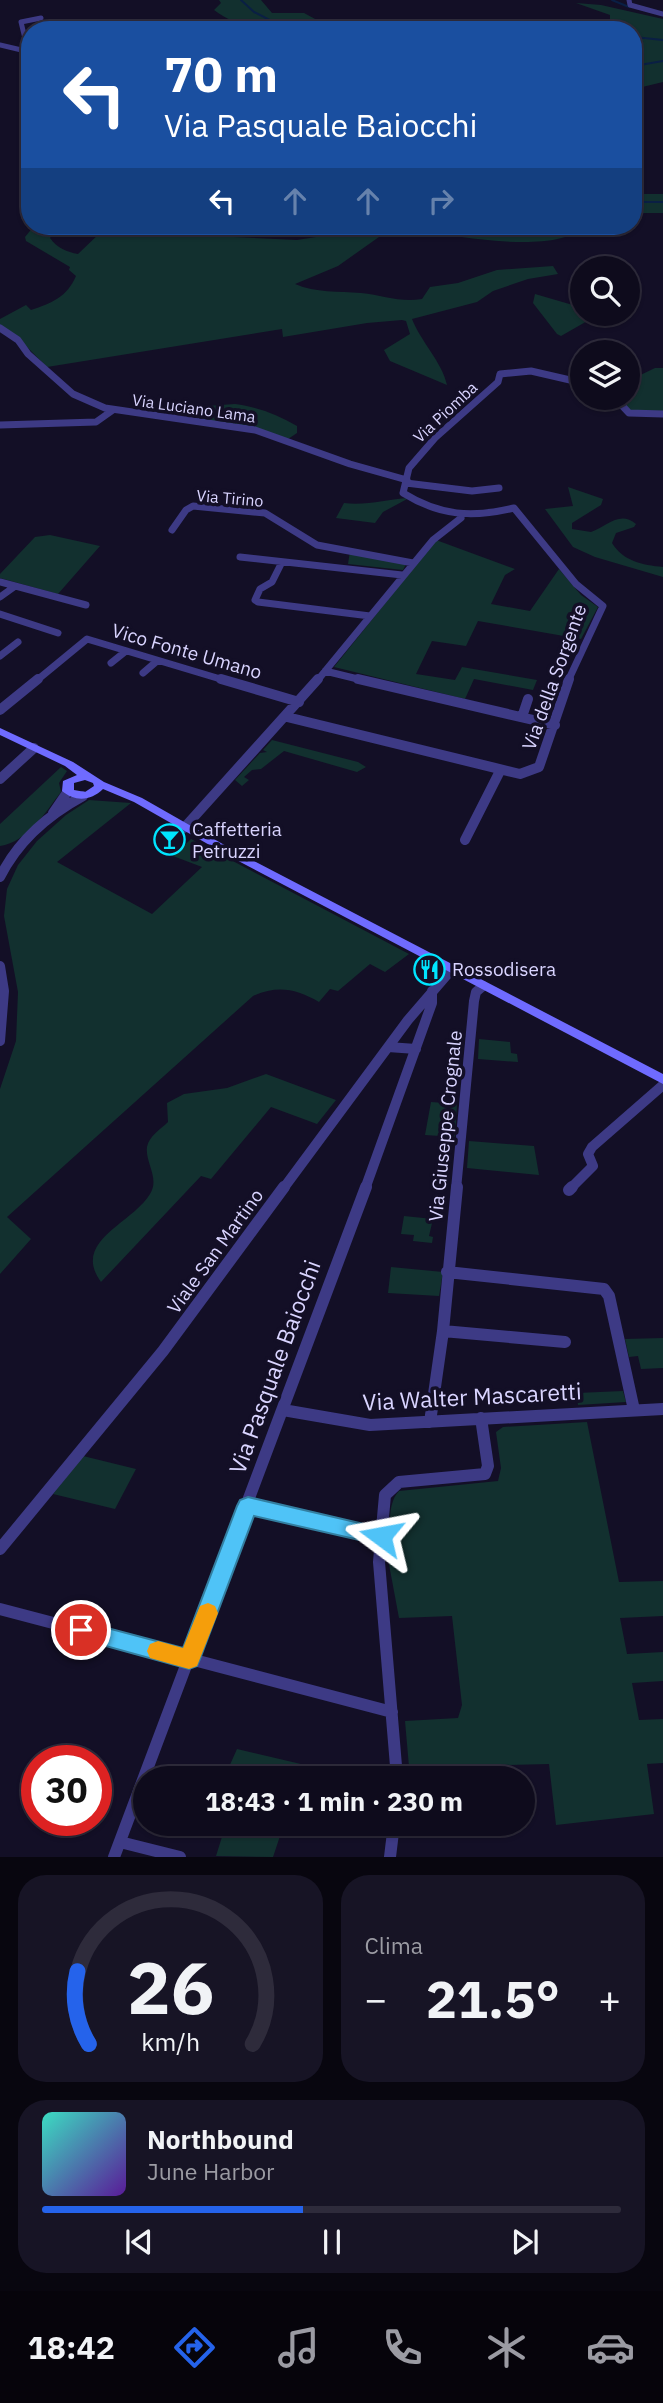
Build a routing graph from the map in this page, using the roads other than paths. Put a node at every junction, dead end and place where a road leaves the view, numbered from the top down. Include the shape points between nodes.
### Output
1 (629, 0) edge
2 (663, 14) edge
3 (41, 18) dead end
4 (26, 21) edge
5 (0, 45) edge
6 (21, 49) edge
7 (0, 328) edge
8 (570, 380) edge
9 (113, 410) junction
10 (621, 410) edge
11 (663, 414) edge
12 (0, 425) edge
13 (406, 481) junction
14 (499, 488) dead end
15 (461, 518) junction
16 (172, 530) dead end
17 (240, 557) dead end
18 (282, 562) junction
19 (413, 563) junction
20 (402, 575) junction
21 (0, 582) edge
22 (14, 587) junction
23 (0, 597) edge
24 (86, 605) dead end
25 (0, 614) edge
26 (370, 616) junction
27 (58, 633) dead end
28 (18, 642) dead end
29 (126, 651) junction
30 (0, 656) edge
31 (157, 660) junction
32 (111, 663) dead end
33 (325, 671) junction
34 (143, 673) dead end
35 (528, 699) dead end
36 (299, 702) junction
37 (0, 710) edge
38 (287, 717) junction
39 (522, 717) junction
40 (555, 725) junction
41 (0, 730) edge
42 (34, 748) junction
43 (48, 755) junction
44 (500, 771) junction
45 (85, 776) junction
46 (0, 779) edge
47 (70, 785) junction
48 (92, 791) junction
49 (41, 827) junction
50 (184, 828) junction
51 (465, 840) dead end
52 (0, 854) edge
53 (12, 858) junction
54 (0, 877) edge
55 (0, 967) edge
56 (452, 969) junction
57 (483, 985) junction
58 (432, 991) junction
59 (414, 1012) junction
60 (427, 1016) junction
61 (0, 1041) edge
62 (387, 1047) junction
63 (416, 1049) junction
64 (663, 1083) edge
65 (569, 1190) dead end
66 (447, 1272) junction
67 (443, 1331) junction
68 (565, 1342) dead end
69 (663, 1409) edge
70 (283, 1410) junction
71 (634, 1410) junction
72 (481, 1418) junction
73 (430, 1422) junction
74 (248, 1506) junction
75 (381, 1536) junction
76 (0, 1549) edge
77 (0, 1609) edge
78 (189, 1659) junction
79 (392, 1712) junction
80 (396, 1766) edge
81 (393, 1836) edge
82 (120, 1842) junction
83 (114, 1857) edge
84 (180, 1857) edge
85 (390, 1857) edge

1 - 2 street via 630,5
3 - 4 street
5 - 6 street
7 - 9 street, Via Luciano Lama via 73,394
8 - 13 street, Via Piomba via 528,371 500,374 493,387 408,468
9 - 12 street via 96,422
9 - 13 street, Via Luciano Lama via 255,429
10 - 11 street
13 - 14 street, Via Luciano Lama via 472,491
13 - 15 street via 404,494
15 - 19 street
15 - 40 street, Via della Sorgente via 514,508 542,538 565,575 603,607 575,661
16 - 19 street, Via Tirino via 193,506 265,513 317,545
17 - 18 street
18 - 20 street
18 - 26 street via 272,582 260,589 258,602
19 - 20 street
20 - 26 street
21 - 22 street
22 - 23 street
22 - 24 street
25 - 27 street
26 - 33 street
28 - 30 street
29 - 31 street, Vico Fonte Umano
29 - 32 street
29 - 37 street, Vico Fonte Umano via 87,639
31 - 34 street
31 - 36 street, Vico Fonte Umano
33 - 36 street
33 - 39 street
35 - 39 street
36 - 38 street
38 - 44 street, Via della Sorgente
38 - 50 street
39 - 40 street
40 - 44 street, Via della Sorgente via 539,767 520,775
41 - 42 main road
42 - 43 main road
42 - 46 street
43 - 45 main road
43 - 47 main road via 69,769
44 - 51 street
45 - 47 main road
45 - 48 main road via 95,778
47 - 48 main road
47 - 49 street
48 - 49 street
48 - 50 main road via 142,804
49 - 53 street
50 - 56 main road
52 - 53 street
53 - 54 street
55 - 61 street via 4,991
56 - 57 main road
56 - 58 street, Viale San Martino
57 - 64 main road
57 - 66 street, Via Giuseppe Crognale via 474,1001
58 - 59 street, Viale San Martino
58 - 60 street, Via Pasquale Baiocchi
59 - 60 street
59 - 62 street, Viale San Martino
60 - 63 street, Via Pasquale Baiocchi
62 - 63 street
62 - 76 street, Viale San Martino via 163,1351
63 - 70 street, Via Pasquale Baiocchi
64 - 65 street via 592,1147 588,1154 593,1166
66 - 67 street, Via Giuseppe Crognale
66 - 71 street via 604,1289
67 - 68 street
67 - 73 street, Via Giuseppe Crognale
69 - 71 street, Via Walter Mascaretti
70 - 73 street, Via Walter Mascaretti via 362,1425
70 - 74 street, Via Pasquale Baiocchi
71 - 72 street, Via Walter Mascaretti
72 - 73 street, Via Walter Mascaretti
72 - 75 street via 488,1466 485,1474 393,1486 385,1495
74 - 75 street
74 - 78 street, Via Pasquale Baiocchi
75 - 79 street via 379,1562
77 - 78 street
78 - 79 street
78 - 82 street, Via Pasquale Baiocchi
79 - 80 street
81 - 85 street
82 - 83 street, Via Pasquale Baiocchi
82 - 84 street

